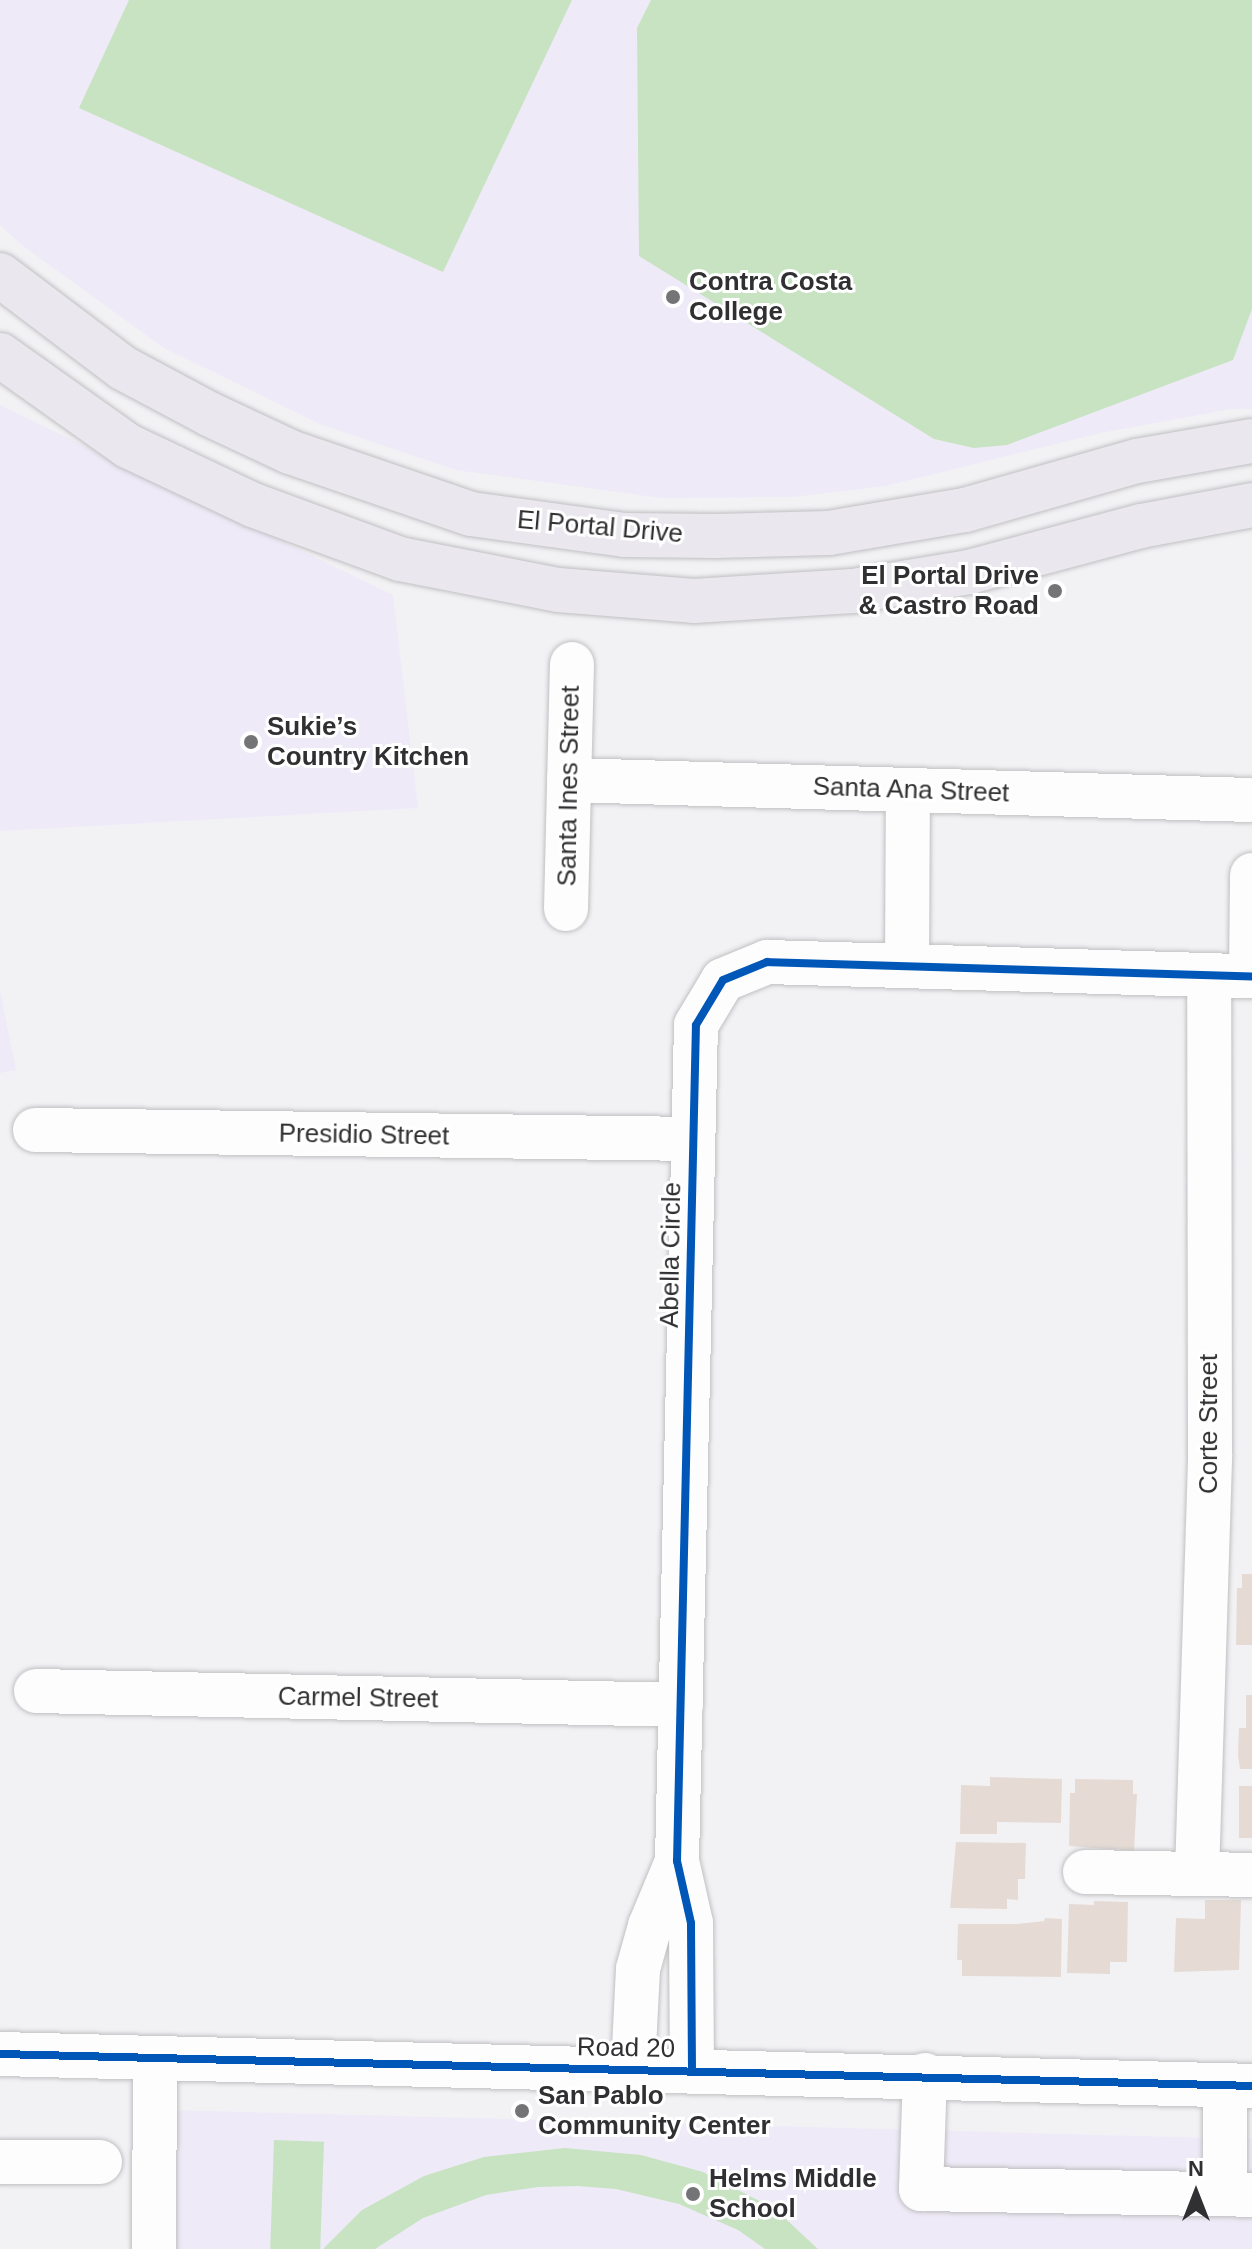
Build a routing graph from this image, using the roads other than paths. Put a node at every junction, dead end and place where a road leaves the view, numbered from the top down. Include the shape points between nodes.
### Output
1 (0, 275) edge
2 (0, 355) edge
3 (1252, 441) edge
4 (1252, 505) edge
5 (572, 664) dead end
6 (569, 780) junction
7 (908, 790) junction
8 (1252, 800) edge
9 (1252, 875) edge
10 (566, 909) dead end
11 (907, 966) junction
12 (1237, 975) edge
13 (35, 1130) dead end
14 (693, 1139) junction
15 (36, 1691) dead end
16 (681, 1705) junction
17 (677, 1861) junction
18 (1085, 1872) dead end
19 (1197, 1874) junction
20 (1252, 1875) edge
21 (0, 2054) edge
22 (155, 2058) junction
23 (633, 2068) junction
24 (692, 2070) junction
25 (925, 2075) junction
26 (1238, 2086) edge
27 (0, 2162) edge
28 (100, 2162) dead end
29 (1238, 2194) edge
30 (154, 2249) edge

1 - 3 main road, El Portal Drive via 123,368 290,452 471,514 625,535 829,533 965,510 1137,461
2 - 4 main road via 128,446 253,505 400,559 558,590 694,601 853,591 969,572 1141,526
5 - 6 street, Santa Ines Street
6 - 7 street, Santa Ana Street
6 - 10 street, Santa Ines Street
7 - 8 street, Santa Ana Street
7 - 11 street
9 - 12 street, Corte Street
11 - 12 street, Abella Circle
11 - 14 street, Abella Circle via 767,962 723,980 696,1025
12 - 19 street, Corte Street via 1210,1454
13 - 14 street, Presidio Street
14 - 16 street, Abella Circle
15 - 16 street, Carmel Street
16 - 17 street, Abella Circle
17 - 23 street, Abella Circle via 638,1969
17 - 24 street, Abella Circle via 691,1923
18 - 19 street
19 - 20 street
21 - 22 street, Road 20
22 - 23 street, Road 20
22 - 30 street
23 - 24 street, Road 20
24 - 25 street, Road 20
25 - 26 street, Road 20
25 - 29 street via 921,2189
26 - 29 street
27 - 28 street

